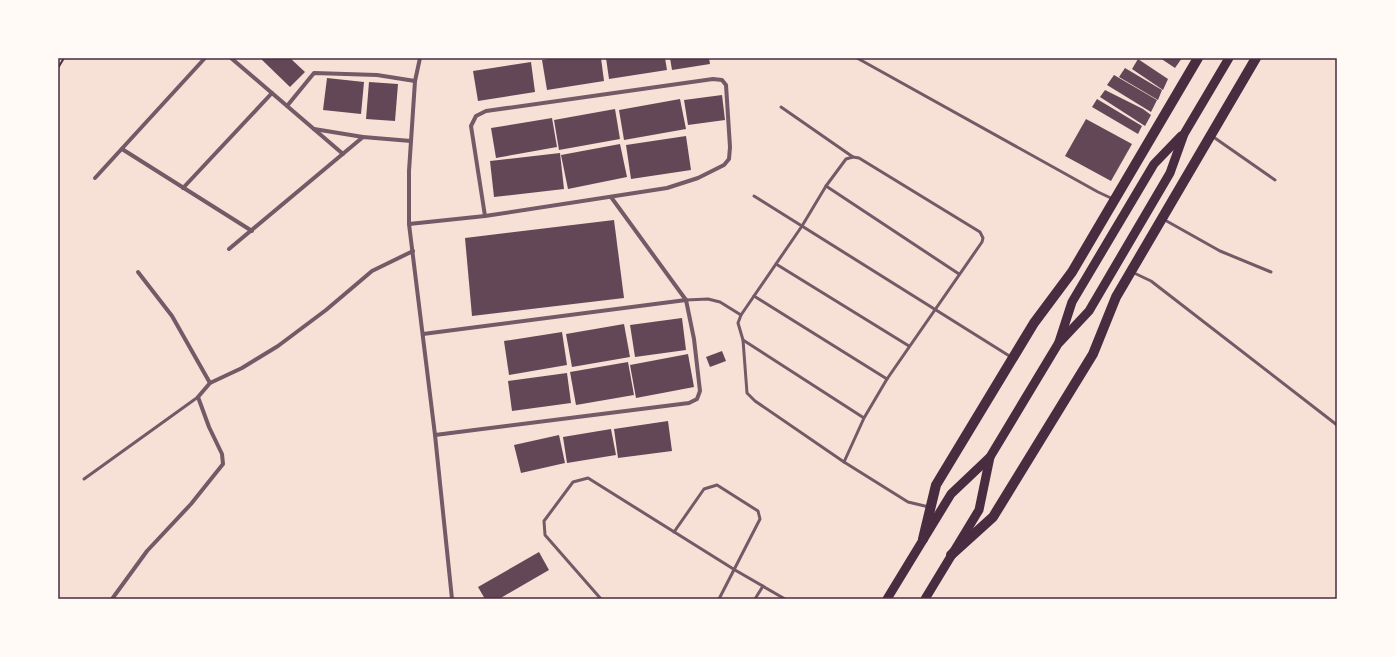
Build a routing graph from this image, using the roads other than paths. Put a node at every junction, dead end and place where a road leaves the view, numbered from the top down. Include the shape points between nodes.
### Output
1 (205, 58) edge
2 (231, 58) edge
3 (420, 58) edge
4 (857, 58) edge
5 (1198, 58) edge
6 (1228, 58) edge
7 (1256, 58) edge
8 (415, 81) junction
9 (272, 93) junction
10 (287, 106) junction
11 (780, 107) dead end
12 (314, 129) junction
13 (1184, 134) junction
14 (1211, 135) junction
15 (363, 137) junction
16 (411, 141) junction
17 (122, 149) junction
18 (343, 154) junction
19 (853, 157) junction
20 (95, 178) dead end
21 (1274, 180) dead end
22 (826, 186) junction
23 (183, 188) junction
24 (611, 196) junction
25 (754, 196) dead end
26 (1114, 200) junction
27 (485, 216) junction
28 (1162, 218) junction
29 (409, 224) junction
30 (802, 226) junction
31 (252, 231) junction
32 (229, 249) dead end
33 (413, 251) junction
34 (776, 264) junction
35 (1131, 271) junction
36 (138, 272) dead end
37 (1271, 272) dead end
38 (959, 274) junction
39 (754, 296) junction
40 (686, 300) junction
41 (936, 309) junction
42 (741, 315) junction
43 (423, 334) junction
44 (743, 340) junction
45 (1058, 344) junction
46 (910, 346) junction
47 (1012, 358) junction
48 (887, 379) junction
49 (210, 383) junction
50 (198, 397) junction
51 (864, 418) junction
52 (1337, 425) edge
53 (434, 435) junction
54 (990, 457) junction
55 (844, 462) junction
56 (84, 479) dead end
57 (930, 507) junction
58 (674, 532) junction
59 (922, 539) junction
60 (951, 555) junction
61 (734, 570) junction
62 (763, 586) junction
63 (112, 599) edge
64 (452, 599) edge
65 (601, 599) edge
66 (719, 599) edge
67 (755, 599) edge
68 (786, 599) edge
69 (887, 599) edge
70 (925, 599) edge

1 - 17 street
2 - 9 street
3 - 8 street
4 - 26 lane
5 - 26 highway
6 - 13 main road
7 - 14 highway
8 - 10 street via 377,75 314,73
8 - 16 street
9 - 10 street
9 - 23 street
10 - 12 street
11 - 19 lane
12 - 15 street
12 - 18 street
13 - 45 main road via 1170,173 1089,311
13 - 45 main road via 1154,164 1072,302
14 - 21 lane
14 - 28 highway
15 - 16 street
15 - 18 street
16 - 29 street
17 - 20 street
17 - 23 street
18 - 31 street
19 - 22 lane via 846,158
19 - 38 lane via 866,162 980,232 982,242
22 - 30 lane
22 - 38 lane
23 - 31 street
24 - 27 street
24 - 27 street via 667,188 698,178 724,165 729,159 730,147 726,85 722,80 713,79 486,111 476,116 471,126
24 - 40 street
25 - 30 lane
26 - 47 highway via 1072,272
27 - 29 street
28 - 35 highway
28 - 37 lane via 1220,251
29 - 33 street
30 - 34 lane
30 - 41 lane
31 - 32 street
33 - 43 street
33 - 49 street via 372,271 278,346 242,368
34 - 39 lane
34 - 46 lane
35 - 52 lane via 1151,281
35 - 60 highway via 1116,297 1093,354 993,517
36 - 49 street via 172,316
38 - 41 lane
39 - 42 lane
39 - 48 lane
40 - 42 lane via 708,299 720,302
40 - 43 street
40 - 53 street via 700,391 697,399 689,403
41 - 46 lane
41 - 47 lane
42 - 44 lane via 738,323
43 - 53 street
44 - 51 lane
44 - 55 lane via 747,393
45 - 54 main road
46 - 48 lane
47 - 57 highway via 936,485
48 - 51 lane
49 - 50 street
50 - 56 lane
50 - 63 street via 222,454 223,464 191,504 147,551
51 - 55 lane
53 - 64 street
54 - 59 main road via 951,494
54 - 60 main road via 979,510
55 - 57 lane via 908,502
57 - 59 highway
58 - 61 lane
58 - 61 lane via 704,489 717,485 758,511 760,519
58 - 65 lane via 588,478 573,482 544,521 545,536
59 - 69 main road
60 - 70 main road
61 - 62 lane
61 - 66 lane
62 - 67 lane
62 - 68 lane

